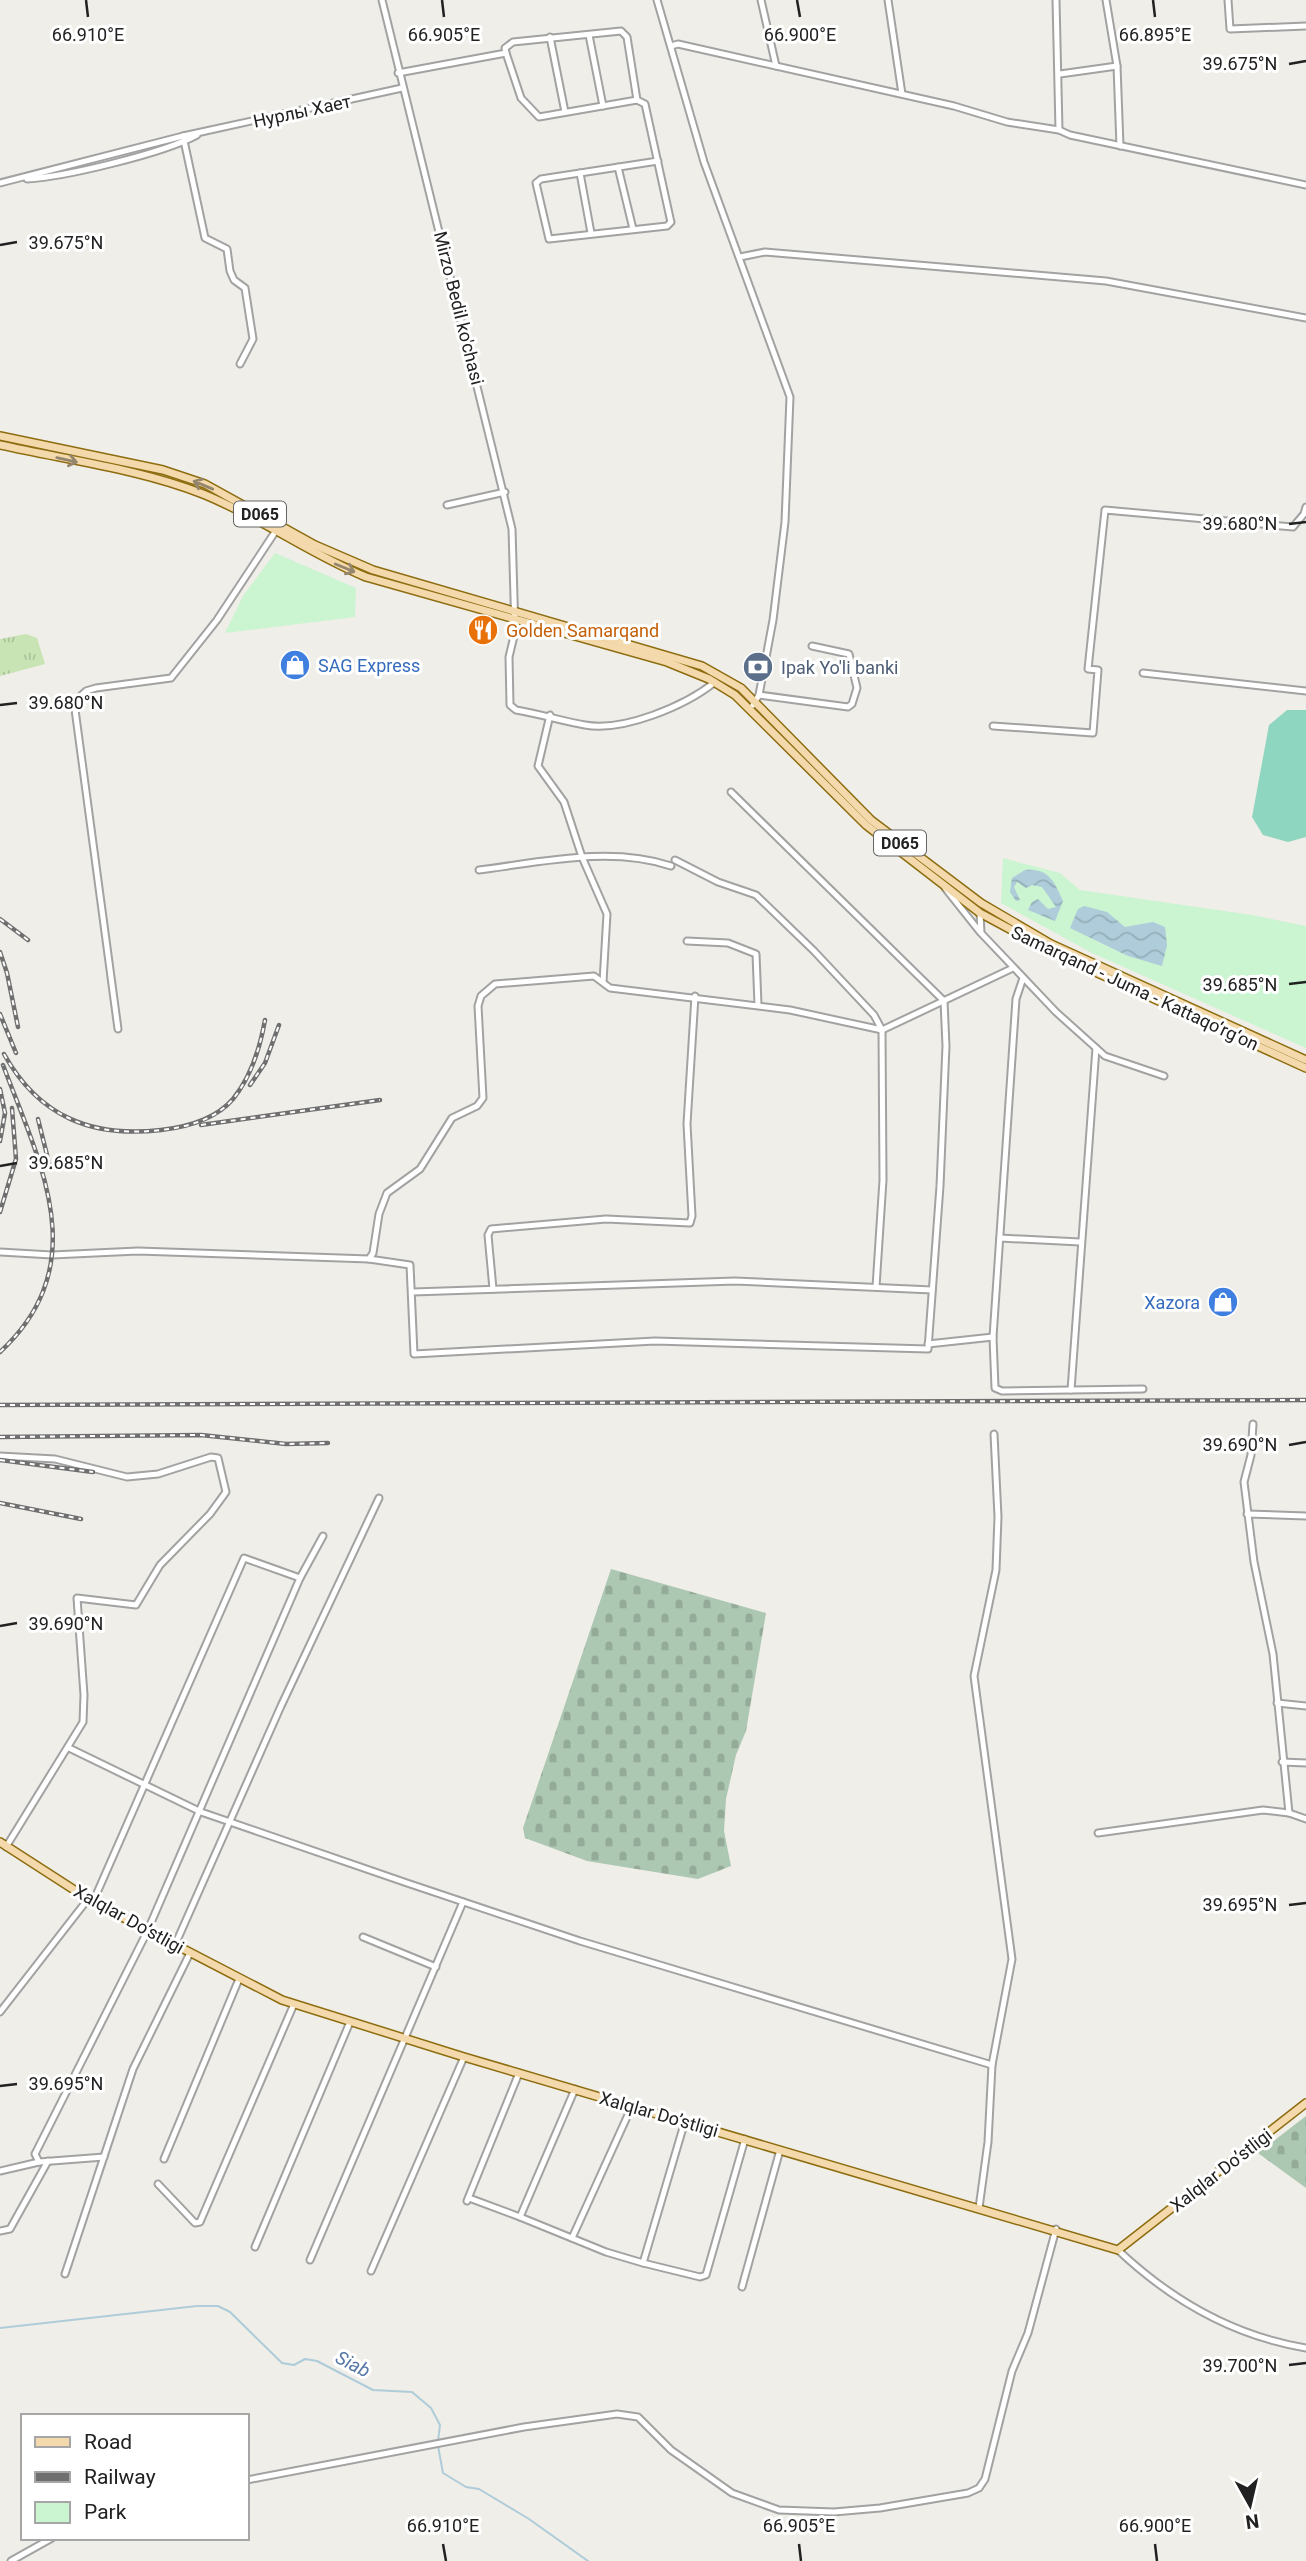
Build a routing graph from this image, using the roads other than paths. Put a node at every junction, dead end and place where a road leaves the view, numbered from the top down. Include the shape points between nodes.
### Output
1 (382, 0) edge
2 (657, 0) edge
3 (761, 0) edge
4 (888, 0) edge
5 (1056, 0) edge
6 (1106, 0) edge
7 (1228, 0) edge
8 (1306, 26) edge
9 (589, 35) junction
10 (550, 37) junction
11 (671, 46) junction
12 (506, 53) junction
13 (776, 66) junction
14 (1117, 66) junction
15 (398, 73) junction
16 (1060, 74) junction
17 (402, 88) junction
18 (902, 94) junction
19 (638, 100) junction
20 (603, 106) junction
21 (565, 113) junction
22 (1059, 130) junction
23 (183, 139) junction
24 (1120, 146) junction
25 (658, 161) junction
26 (618, 167) junction
27 (580, 173) junction
28 (0, 183) edge
29 (1306, 185) edge
30 (633, 229) junction
31 (591, 233) junction
32 (740, 257) junction
33 (1306, 318) edge
34 (240, 364) dead end
35 (0, 436) edge
36 (0, 445) edge
37 (505, 492) junction
38 (447, 505) dead end
39 (1306, 507) edge
40 (275, 532) junction
41 (515, 611) junction
42 (515, 620) junction
43 (812, 646) dead end
44 (1143, 673) dead end
45 (715, 682) junction
46 (1306, 691) edge
47 (757, 699) junction
48 (748, 710) junction
49 (550, 715) junction
50 (993, 726) dead end
51 (731, 792) dead end
52 (582, 857) junction
53 (479, 870) dead end
54 (945, 888) junction
55 (981, 903) junction
56 (980, 913) junction
57 (981, 933) junction
58 (687, 941) dead end
59 (1013, 968) junction
60 (1023, 978) junction
61 (603, 982) junction
62 (695, 996) junction
63 (944, 1001) junction
64 (758, 1006) junction
65 (118, 1029) dead end
66 (882, 1030) junction
67 (1096, 1048) junction
68 (1306, 1060) edge
69 (1306, 1068) edge
70 (1164, 1076) dead end
71 (1000, 1238) junction
72 (1080, 1242) junction
73 (0, 1252) edge
74 (369, 1259) junction
75 (876, 1287) junction
76 (492, 1289) junction
77 (932, 1290) junction
78 (413, 1292) junction
79 (993, 1337) junction
80 (928, 1344) junction
81 (1143, 1389) dead end
82 (1071, 1390) junction
83 (1253, 1424) dead end
84 (994, 1434) dead end
85 (0, 1456) edge
86 (379, 1498) dead end
87 (1247, 1514) junction
88 (1306, 1516) edge
89 (323, 1536) dead end
90 (300, 1578) junction
91 (1277, 1703) junction
92 (1306, 1706) edge
93 (69, 1748) junction
94 (1282, 1762) junction
95 (1306, 1763) edge
96 (146, 1785) junction
97 (201, 1812) junction
98 (1289, 1812) junction
99 (1306, 1819) edge
100 (230, 1822) junction
101 (1098, 1833) dead end
102 (3, 1844) edge
103 (91, 1900) junction
104 (463, 1902) junction
105 (147, 1932) junction
106 (363, 1937) dead end
107 (175, 1945) junction
108 (190, 1953) junction
109 (436, 1967) junction
110 (239, 1979) junction
111 (294, 2004) junction
112 (0, 2012) edge
113 (350, 2022) junction
114 (405, 2039) junction
115 (464, 2057) junction
116 (992, 2065) junction
117 (519, 2073) junction
118 (575, 2089) junction
119 (1306, 2103) edge
120 (632, 2106) junction
121 (685, 2121) junction
122 (745, 2139) junction
123 (780, 2150) junction
124 (104, 2157) junction
125 (163, 2159) dead end
126 (48, 2161) junction
127 (39, 2162) junction
128 (0, 2171) edge
129 (158, 2184) dead end
130 (979, 2208) junction
131 (520, 2217) junction
132 (1056, 2229) junction
133 (0, 2231) edge
134 (572, 2238) junction
135 (255, 2247) dead end
136 (1118, 2250) junction
137 (310, 2260) dead end
138 (643, 2263) junction
139 (371, 2271) dead end
140 (65, 2274) dead end
141 (742, 2287) dead end
142 (1306, 2348) edge
143 (248, 2480) edge
144 (48, 2540) edge
145 (11, 2561) edge

1 - 15 street, Mirzo Bedil ko'chasi
2 - 11 street
3 - 13 street
4 - 18 street
5 - 16 street
6 - 14 street
7 - 8 street via 1230,29
9 - 10 street
9 - 19 street via 625,33
9 - 20 street
10 - 12 street via 513,42 505,48
10 - 21 street
11 - 13 street
11 - 32 street via 704,162
12 - 15 street
12 - 21 street via 521,98 532,112 539,117
13 - 18 street
14 - 16 street
14 - 24 street
15 - 17 street, Mirzo Bedil ko'chasi
16 - 22 street
17 - 23 street, Нурлы Хает
17 - 37 street, Mirzo Bedil ko'chasi
18 - 22 street via 1007,122
19 - 20 street
19 - 25 street via 645,104
20 - 21 street
22 - 24 street
23 - 28 street, Нурлы Хает via 83,169
23 - 34 street via 205,238 227,249 234,280 245,288 253,340
24 - 29 street
25 - 26 street
25 - 30 street via 671,222
26 - 27 street
26 - 30 street
27 - 31 street
27 - 31 street via 541,179 536,189 549,239
30 - 31 street
32 - 33 street via 765,252 1106,281
32 - 47 street via 790,397 785,522
41 -> 35 main road, D065 via 373,570 315,545 205,484 163,470
36 -> 40 main road, D065 via 172,484 204,495
37 - 38 street
37 - 41 street, Mirzo Bedil ko'chasi via 513,538
39 - 50 street via 1293,527 1105,510 1088,669 1098,670 1093,733
40 -> 42 main road, D065 via 366,577
40 - 65 street via 217,620 171,678 96,688 74,702
41 - 42 street, Mirzo Bedil ko'chasi
41 - 47 main road, Samarqand - Juma - Kattaqo‘rg‘on / D065 via 694,663
42 - 45 main road, Samarqand - Juma - Kattaqo‘rg‘on / D065 via 667,662
42 - 49 street, Mirzo Bedil ko'chasi via 509,657 510,705
43 - 47 street via 848,652 857,688 852,704
44 - 46 street
45 - 48 main road, Samarqand - Juma - Kattaqo‘rg‘on / D065
45 - 49 street via 682,702 620,726 585,725
47 - 48 street
47 - 55 main road, Samarqand - Juma - Kattaqo‘rg‘on / D065 via 871,820
48 - 54 main road, Samarqand - Juma - Kattaqo‘rg‘on / D065 via 866,825
49 - 52 street via 538,766 564,802
51 - 63 street
52 - 53 street
52 - 61 street via 607,914
52 - 66 street via 643,857 673,863 756,895 874,1015
54 - 56 main road, Samarqand - Juma - Kattaqo‘rg‘on / D065
54 - 57 street
55 - 56 street
55 - 68 main road, Samarqand - Juma - Kattaqo‘rg‘on / D065 via 1051,944
56 - 57 street
56 - 69 main road, Samarqand - Juma - Kattaqo‘rg‘on / D065 via 1037,946
57 - 59 street
58 - 64 street via 728,943 756,954
59 - 60 street
59 - 63 street
60 - 67 street
60 - 71 street via 1016,999
61 - 62 street via 610,988
61 - 74 street via 594,976 543,979 486,989 478,1006 483,1098 477,1107 452,1118 420,1169 387,1193
62 - 64 street
62 - 76 street via 687,1124 690,1223 606,1219 491,1228
63 - 66 street
63 - 77 street via 941,1172
64 - 66 street
66 - 75 street via 883,1180
67 - 70 street via 1105,1056
67 - 72 street
71 - 72 street
71 - 79 street
72 - 82 street
73 - 74 street via 138,1251
74 - 78 street via 410,1265
75 - 76 street via 735,1281
75 - 77 street
76 - 78 street
77 - 80 street
78 - 80 street via 414,1354 654,1341 925,1350
79 - 80 street
79 - 82 street via 995,1388
81 - 82 street
83 - 87 street via 1244,1482
84 - 116 street via 996,1570 974,1676 1012,1959
85 - 93 street via 55,1459 127,1477 159,1474 211,1457 221,1464 226,1492 220,1502 160,1564 136,1605 77,1598 85,1695 83,1722
86 - 100 street
87 - 88 street
87 - 91 street via 1273,1654
89 - 90 street
90 - 96 street via 244,1558
90 - 97 street
91 - 92 street
91 - 94 street
93 - 96 street
93 - 102 street
94 - 95 street
94 - 98 street
96 - 97 street
96 - 103 street
97 - 100 street
97 - 105 street
98 - 99 street
98 - 101 street via 1263,1810
100 - 104 street
100 - 107 street
102 - 103 main road, Xalqlar Do’stligi
103 - 105 main road, Xalqlar Do’stligi
103 - 112 street
104 - 109 street
104 - 116 street
105 - 107 main road, Xalqlar Do’stligi
105 - 127 street via 35,2154
106 - 109 street
107 - 108 main road, Xalqlar Do’stligi
108 - 110 main road, Xalqlar Do’stligi
108 - 124 street via 133,2069
109 - 114 street
110 - 111 main road, Xalqlar Do’stligi
110 - 125 street
111 - 113 main road, Xalqlar Do’stligi
111 - 129 street via 201,2222 195,2223
113 - 114 main road, Xalqlar Do’stligi
113 - 135 street
114 - 115 main road, Xalqlar Do’stligi
114 - 137 street
115 - 117 main road, Xalqlar Do’stligi
115 - 139 street
116 - 130 street
117 - 118 main road, Xalqlar Do’stligi
117 - 131 street via 468,2200
118 - 120 main road, Xalqlar Do’stligi
118 - 131 street
119 - 136 main road, Xalqlar Do’stligi
120 - 121 main road, Xalqlar Do’stligi
120 - 134 street
121 - 122 main road, Xalqlar Do’stligi
121 - 138 street
122 - 123 main road, Xalqlar Do’stligi
122 - 138 street via 706,2275
123 - 130 main road, Xalqlar Do’stligi
123 - 141 street
124 - 126 street
124 - 140 street
126 - 127 street
126 - 133 street via 10,2229
127 - 128 street
130 - 132 main road, Xalqlar Do’stligi
131 - 134 street
132 - 136 main road, Xalqlar Do’stligi
132 - 143 street via 1028,2333 1012,2371 985,2479 968,2493 880,2508 779,2510 732,2493 671,2450 638,2417 617,2414 524,2427
134 - 138 street
136 - 142 street via 1143,2274 1212,2319 1275,2343
144 - 145 street

